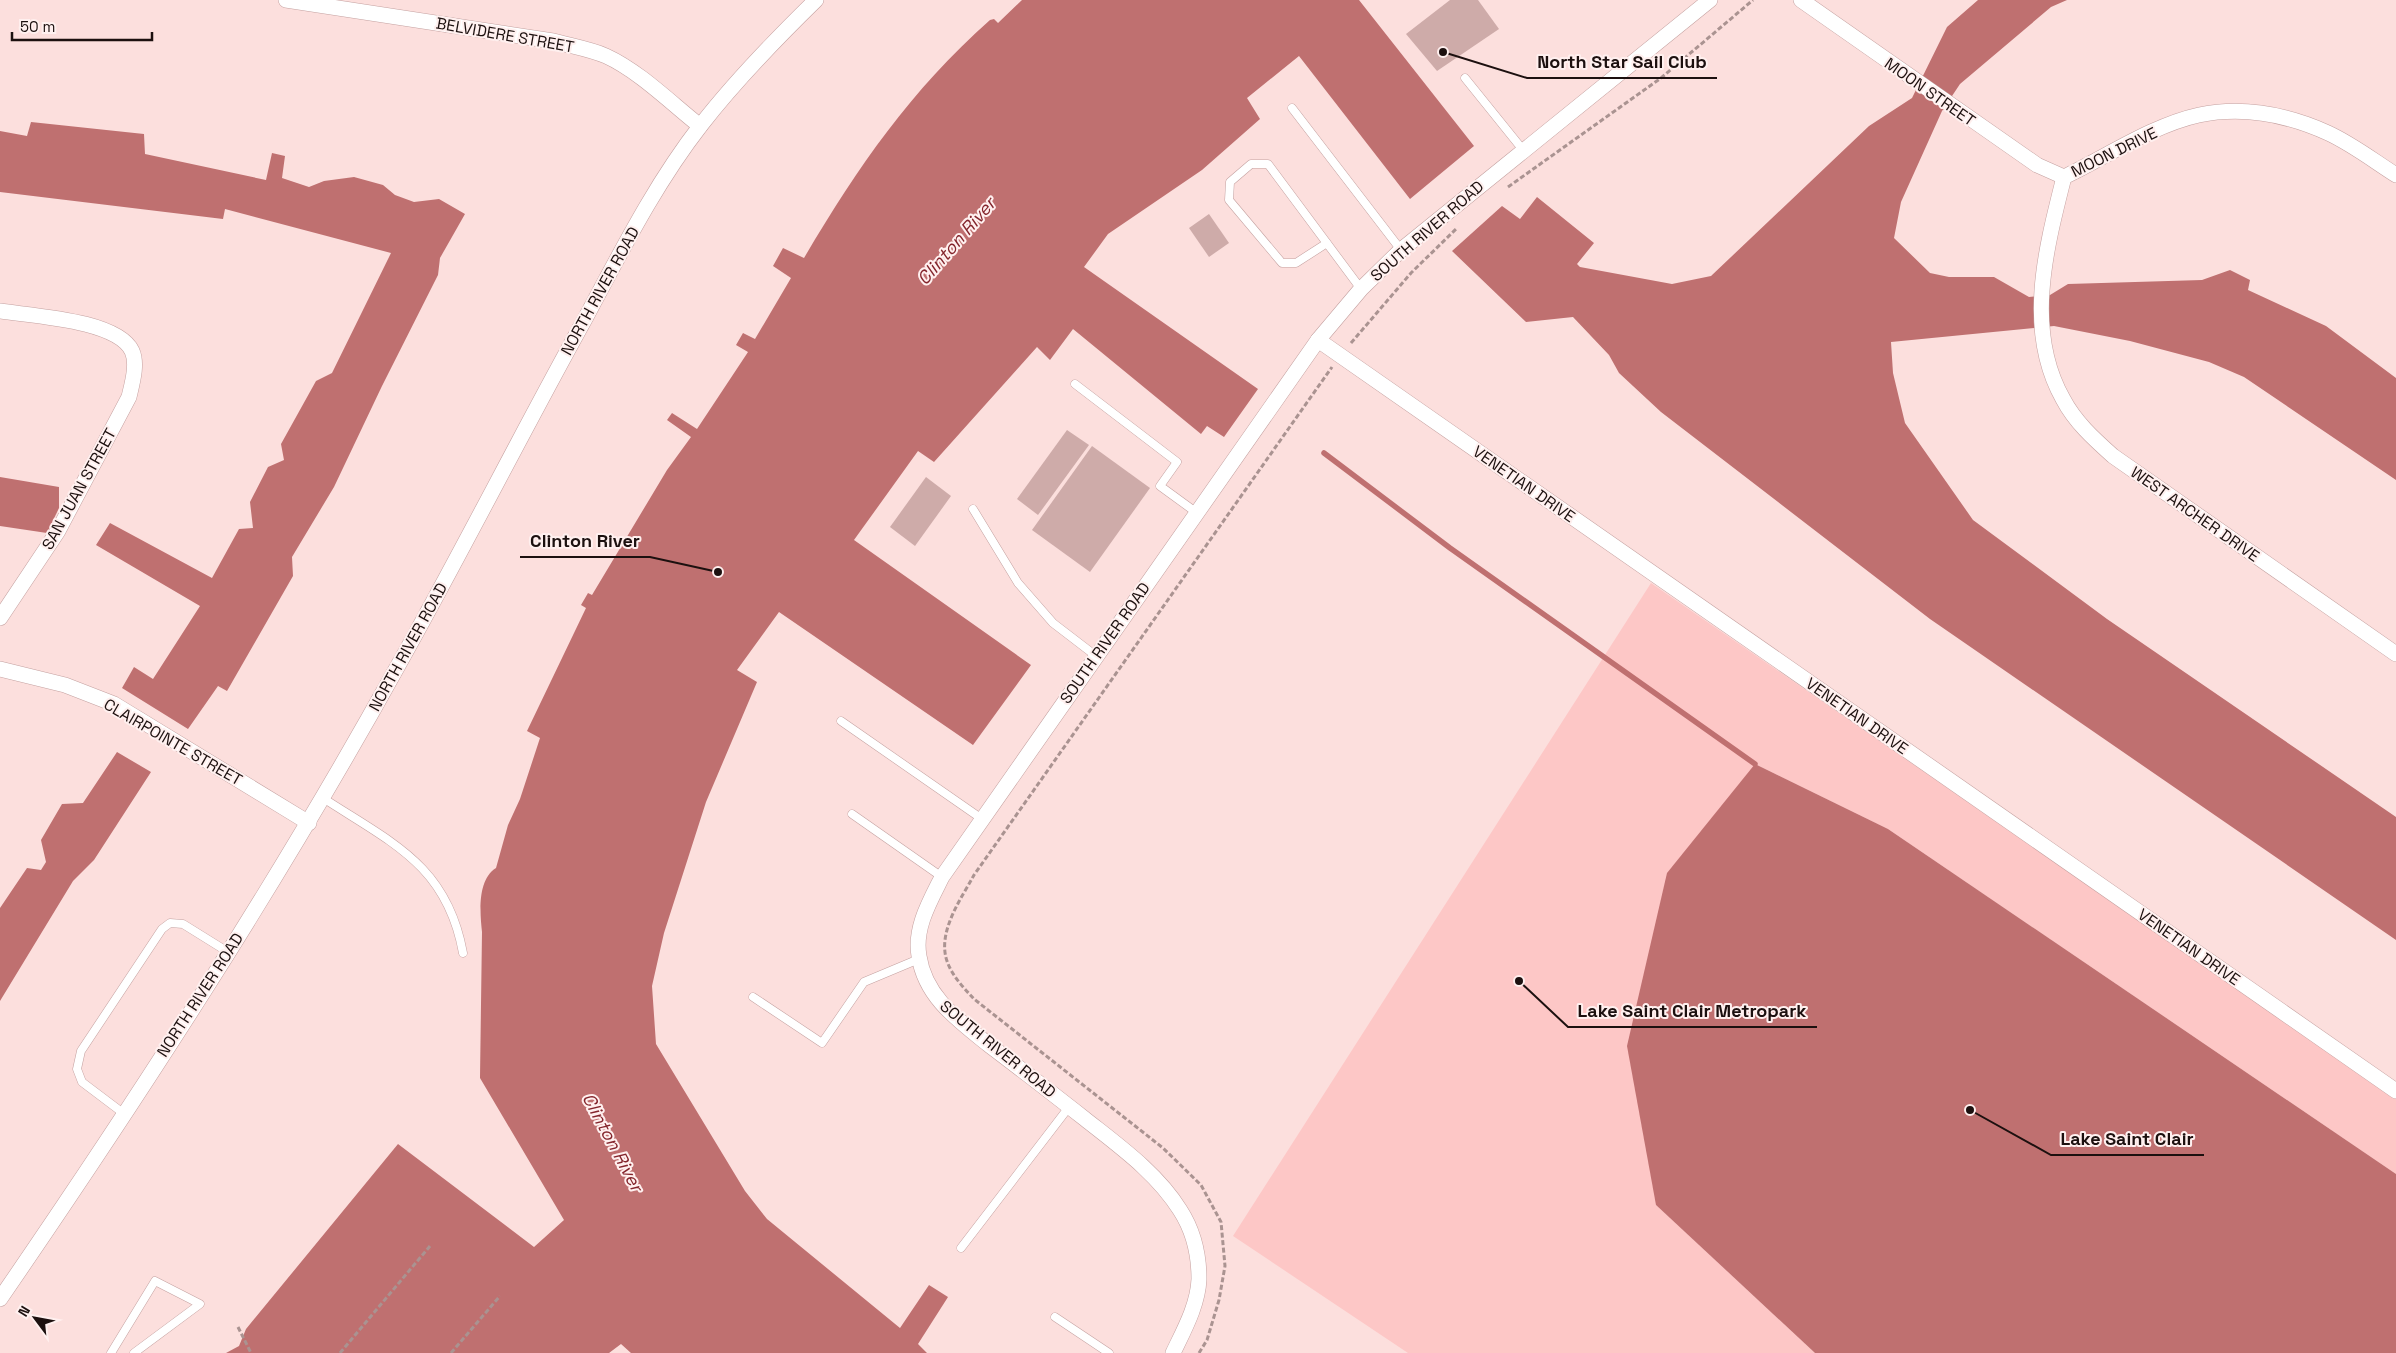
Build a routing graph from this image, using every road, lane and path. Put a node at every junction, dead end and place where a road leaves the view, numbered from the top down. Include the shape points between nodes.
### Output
1 (286, 0) edge
2 (816, 0) edge
3 (1710, 0) edge
4 (1753, 0) edge
5 (1801, 0) edge
6 (1466, 78) dead end
7 (1292, 108) dead end
8 (700, 126) junction
9 (1523, 150) junction
10 (2396, 175) edge
11 (2064, 177) junction
12 (1501, 192) dead end
13 (1458, 227) dead end
14 (1327, 243) junction
15 (1401, 250) junction
16 (1361, 289) junction
17 (0, 311) edge
18 (2044, 334) joint
19 (1318, 340) junction
20 (1341, 356) junction
21 (1075, 384) dead end
22 (973, 509) dead end
23 (1197, 513) junction
24 (0, 618) edge
25 (2396, 654) edge
26 (1096, 656) junction
27 (0, 669) edge
28 (841, 721) dead end
29 (323, 798) junction
30 (852, 814) dead end
31 (982, 819) junction
32 (309, 823) junction
33 (942, 877) junction
34 (228, 952) junction
35 (463, 953) dead end
36 (919, 959) junction
37 (753, 997) dead end
38 (2396, 1091) edge
39 (1069, 1107) junction
40 (123, 1113) junction
41 (430, 1246) dead end
42 (961, 1248) dead end
43 (500, 1296) dead end
44 (0, 1299) edge
45 (1055, 1317) dead end
46 (238, 1327) dead end
47 (111, 1353) edge
48 (134, 1353) edge
49 (251, 1353) edge
50 (340, 1353) edge
51 (451, 1353) edge
52 (1109, 1353) edge
53 (1173, 1353) edge
54 (1199, 1353) edge

1 - 8 street, BELVIDERE STREET via 582,48 607,56 635,74
2 - 8 street, NORTH RIVER ROAD via 762,53
3 - 9 street, SOUTH RIVER ROAD
4 - 12 path via 1661,78
5 - 11 street, MOON STREET via 2036,165
6 - 9 lane
7 - 15 lane
8 - 29 street, NORTH RIVER ROAD via 663,178 629,237 397,669
9 - 15 street, SOUTH RIVER ROAD
10 - 11 street, MOON DRIVE via 2330,134 2290,118 2242,112 2199,115 2143,137
11 - 18 street, MOON DRIVE via 2046,249 2041,289
13 - 20 path via 1411,273
14 - 14 lane via 1268,164 1251,164 1230,182 1229,200 1282,263 1296,263
14 - 16 lane
15 - 16 street, SOUTH RIVER ROAD
16 - 19 street, SOUTH RIVER ROAD
17 - 24 street, SAN JUAN STREET via 100,326 118,336 132,352 134,375 130,397 58,531
18 - 25 street, WEST ARCHER DRIVE via 2048,363 2063,400 2087,433 2113,456
19 - 20 street, VENETIAN DRIVE
19 - 23 street, SOUTH RIVER ROAD
20 - 38 street, VENETIAN DRIVE
20 - 54 path via 974,875 952,914 945,943 947,961 956,978 974,999 1163,1148 1201,1184 1221,1222 1225,1266 1219,1300 1207,1340
21 - 23 lane via 1177,462 1160,486
22 - 26 lane via 1018,583 1053,623
23 - 26 street, SOUTH RIVER ROAD
26 - 31 street, SOUTH RIVER ROAD
27 - 32 street, CLAIRPOINTE STREET via 65,686 114,704
28 - 31 lane
29 - 32 street, NORTH RIVER ROAD
29 - 35 lane via 404,850 424,868 452,910
30 - 33 lane
31 - 33 street, SOUTH RIVER ROAD
32 - 34 street, NORTH RIVER ROAD
33 - 36 street, SOUTH RIVER ROAD via 924,911
34 - 40 street, NORTH RIVER ROAD
34 - 40 lane via 183,924 170,923 162,929 81,1051 77,1069 82,1082
36 - 37 lane via 864,982 822,1042
36 - 39 street, SOUTH RIVER ROAD via 930,989 950,1012
39 - 42 lane
39 - 53 street, SOUTH RIVER ROAD via 1158,1181 1188,1225 1198,1260 1199,1281 1194,1304
40 - 44 street, NORTH RIVER ROAD
41 - 50 path
43 - 51 path
45 - 52 lane
46 - 49 path
47 - 48 lane via 155,1281 200,1304

